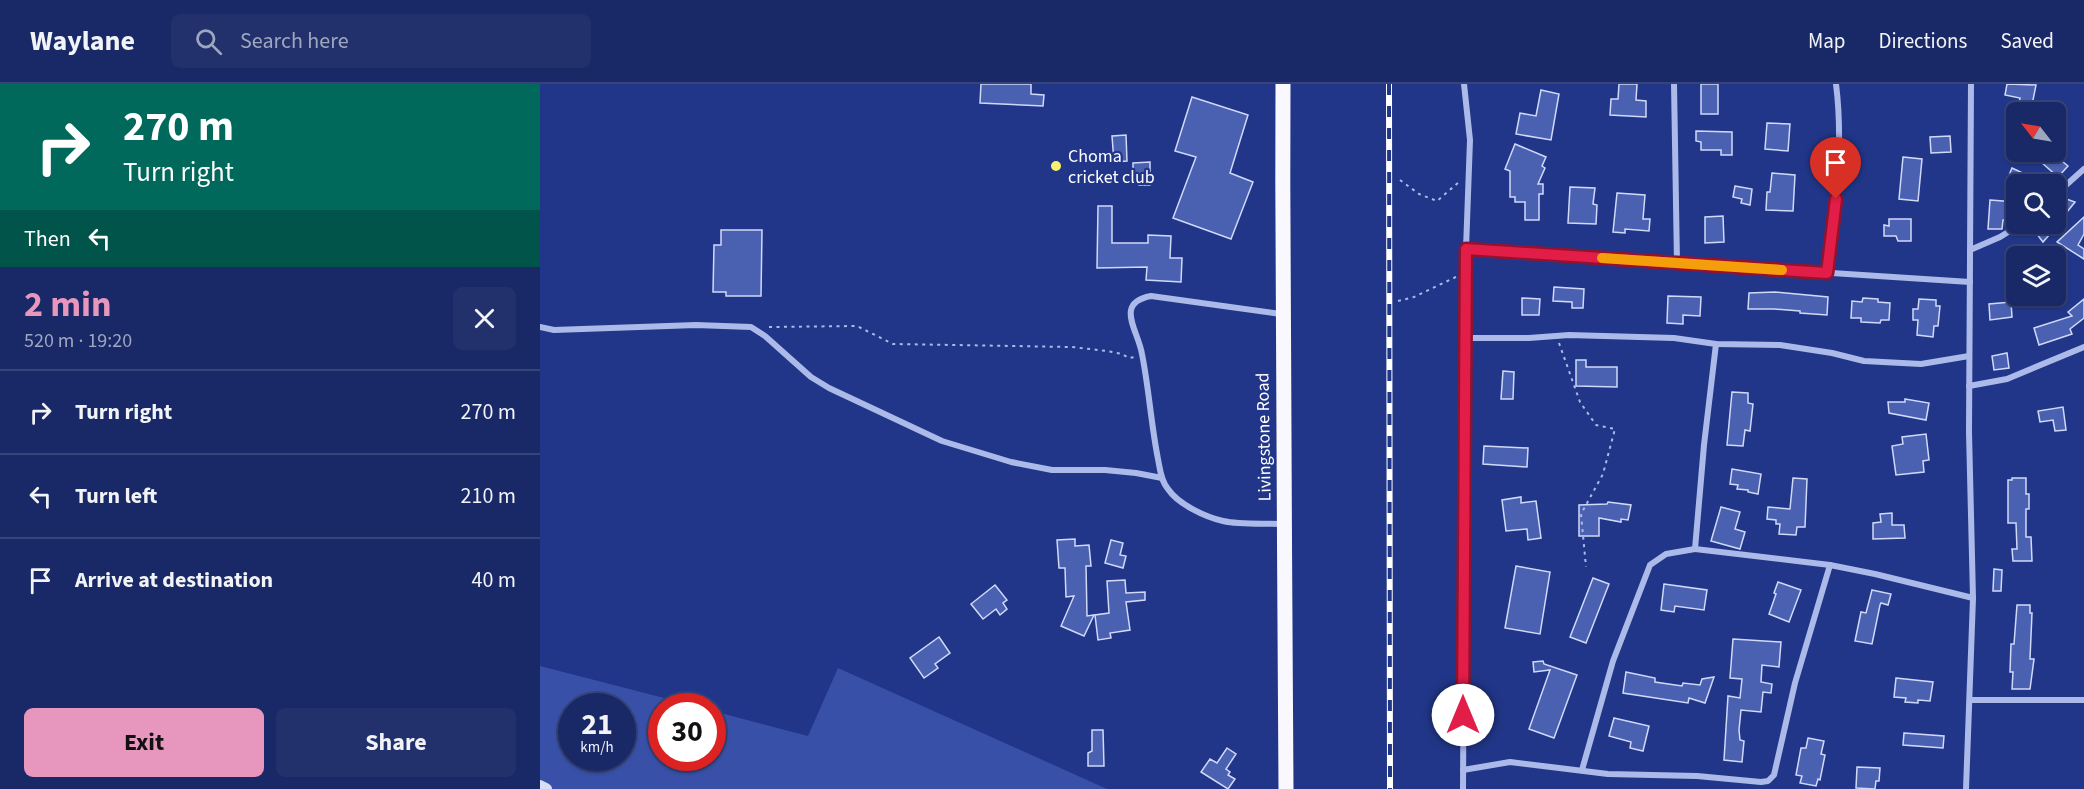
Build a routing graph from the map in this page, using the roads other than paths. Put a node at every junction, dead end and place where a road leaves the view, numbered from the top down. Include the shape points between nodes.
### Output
1 (1283, 84) edge
2 (1464, 84) edge
3 (1674, 84) edge
4 (1836, 84) edge
5 (1971, 84) edge
6 (2084, 169) edge
7 (2066, 185) edge
8 (2006, 234) edge
9 (1466, 249) junction
10 (1970, 250) junction
11 (1677, 263) junction
12 (1827, 273) junction
13 (1970, 282) junction
14 (1282, 314) junction
15 (540, 327) edge
16 (1466, 338) junction
17 (1716, 344) junction
18 (2084, 346) edge
19 (1969, 356) junction
20 (1969, 386) junction
21 (1162, 478) junction
22 (1285, 524) junction
23 (1695, 549) junction
24 (1830, 565) junction
25 (1973, 598) junction
26 (1970, 700) junction
27 (2084, 700) edge
28 (1463, 770) junction
29 (1582, 770) junction
30 (540, 786) edge
31 (546, 789) edge
32 (1286, 789) edge
33 (1463, 789) edge
34 (1966, 789) edge

1 - 14 highway, Livingstone Road
2 - 9 street via 1470,140
3 - 11 street
4 - 12 street via 1840,157
5 - 10 street
6 - 7 street
8 - 10 street
9 - 11 street
9 - 16 street
10 - 13 street
11 - 12 street
12 - 13 street
13 - 19 street
14 - 21 street via 1151,296 1134,303 1131,320 1143,356
14 - 22 highway, Livingstone Road
15 - 21 street via 751,327 829,388 942,441 1052,470 1136,472
16 - 17 street via 1674,338
16 - 28 street
17 - 19 street via 1780,345 1864,360 1921,364
17 - 23 street
18 - 20 street via 2007,379
19 - 20 street
20 - 25 street
21 - 22 street via 1176,498 1223,521
22 - 32 highway, Livingstone Road
23 - 24 street
23 - 29 street via 1666,554 1650,565 1613,661
24 - 25 street
24 - 29 street via 1795,683 1774,775 1768,780
25 - 26 street
26 - 27 street
26 - 34 street
28 - 29 street via 1510,762
28 - 33 street
30 - 31 main road

